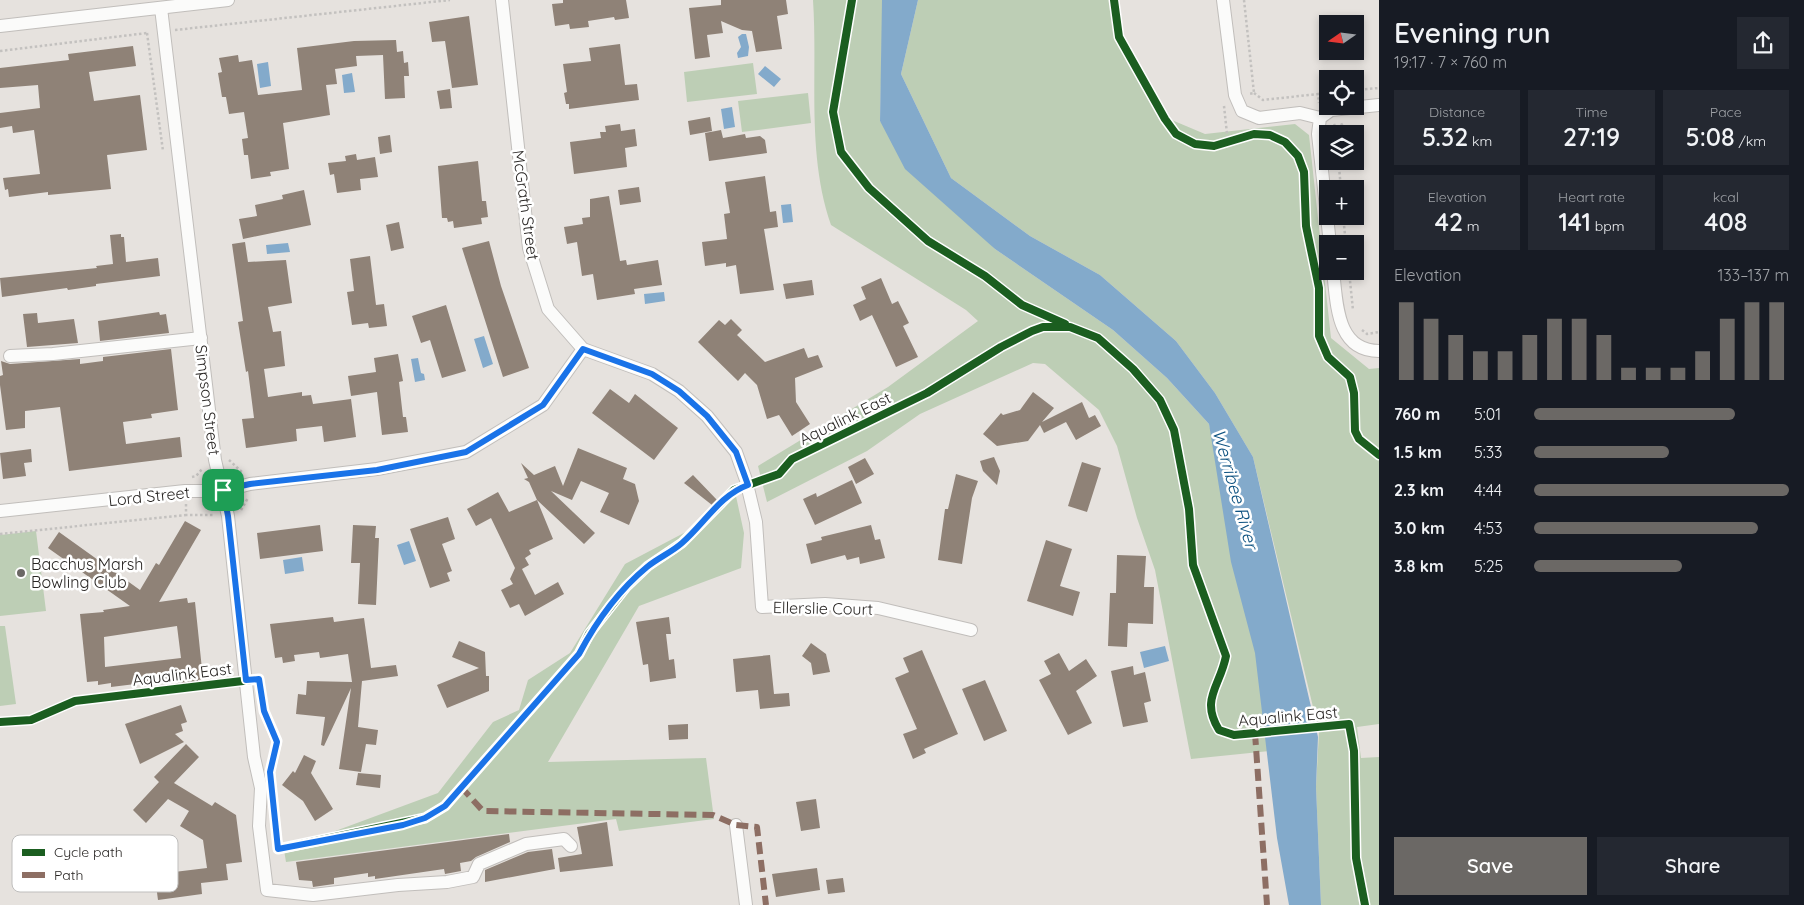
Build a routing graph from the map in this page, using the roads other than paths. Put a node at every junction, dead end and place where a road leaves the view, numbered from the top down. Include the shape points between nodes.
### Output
1 (228, 0) edge
2 (502, 0) edge
3 (1223, 0) edge
4 (161, 8) junction
5 (0, 26) edge
6 (1379, 105) edge
7 (1320, 118) junction
8 (1329, 235) edge
9 (1335, 280) edge
10 (200, 338) junction
11 (583, 349) junction
12 (1379, 351) edge
13 (10, 356) dead end
14 (223, 490) junction
15 (0, 511) edge
16 (762, 607) joint
17 (971, 630) dead end
18 (736, 825) dead end
19 (571, 846) dead end
20 (746, 905) edge

1 - 4 street
2 - 11 street, McGrath Street via 529,248 548,309
3 - 7 street via 1235,95 1242,112 1259,118 1300,113
4 - 5 street
4 - 10 street, Simpson Street
6 - 7 street via 1331,110
7 - 8 street via 1318,134
9 - 12 street via 1339,319 1345,334 1356,347
10 - 13 street
10 - 14 street, Simpson Street via 215,460
11 - 14 street, Lord Street via 543,405 466,452 377,470
11 - 16 street, McGrath Street via 652,374 679,391 707,416 736,452 756,522
14 - 15 street, Lord Street via 185,491
14 - 19 street, Simpson Street via 254,757 261,788 259,826 267,890 313,895 448,882 473,877 478,864 526,844 564,839
16 - 17 street, Ellerslie Court via 825,604 878,608
18 - 20 street

